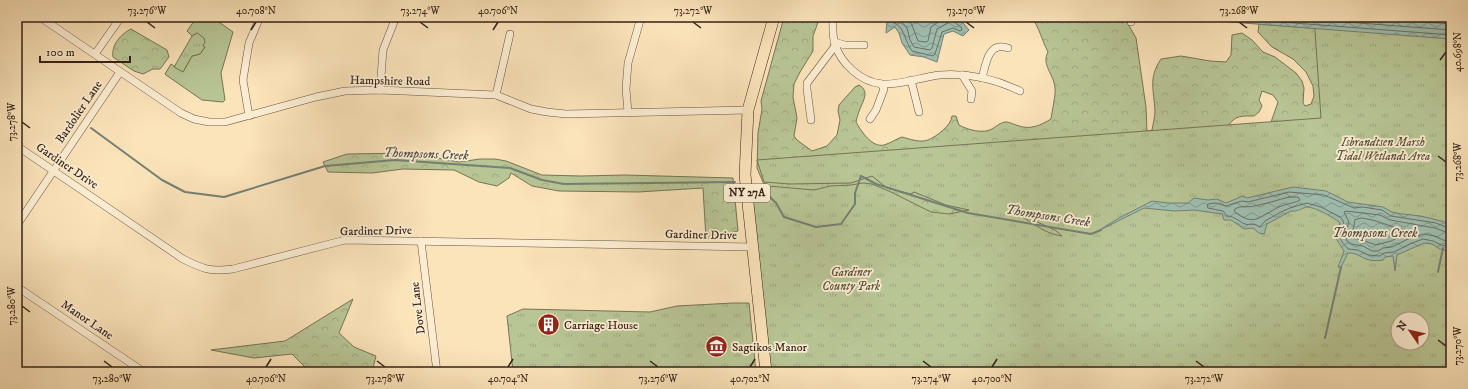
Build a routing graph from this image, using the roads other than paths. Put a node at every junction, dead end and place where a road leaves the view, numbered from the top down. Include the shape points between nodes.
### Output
1 (40, 17) edge
2 (121, 17) edge
3 (260, 17) edge
4 (396, 17) edge
5 (640, 17) edge
6 (774, 17) edge
7 (833, 17) edge
8 (510, 34) dead end
9 (835, 44) junction
10 (864, 45) dead end
11 (1008, 48) dead end
12 (96, 54) junction
13 (120, 72) junction
14 (962, 75) junction
15 (982, 78) junction
16 (911, 80) junction
17 (881, 84) junction
18 (380, 90) junction
19 (1020, 91) dead end
20 (496, 95) junction
21 (972, 99) dead end
22 (748, 110) junction
23 (628, 112) junction
24 (919, 112) dead end
25 (249, 116) junction
26 (870, 119) dead end
27 (810, 120) dead end
28 (17, 146) edge
29 (54, 171) junction
30 (17, 225) edge
31 (421, 241) junction
32 (753, 247) junction
33 (17, 287) edge
34 (144, 372) edge
35 (437, 372) edge
36 (766, 372) edge

1 - 12 street, Hampshire Road
2 - 12 street
3 - 25 street via 249,43 243,80
4 - 18 street via 383,50
5 - 23 street via 628,63
6 - 22 main road, NY 27A
7 - 9 street
8 - 20 street
9 - 10 street
9 - 17 street via 842,60 857,74
9 - 27 street via 807,83
11 - 15 street via 998,46 992,50
12 - 13 street, Hampshire Road
13 - 25 street, Hampshire Road via 194,119 226,122
13 - 29 street, Bardolier Lane
14 - 15 street
14 - 16 street via 941,75
14 - 21 street via 972,91
15 - 19 street via 1006,84
16 - 17 street
16 - 24 street
17 - 26 street via 884,90
18 - 20 street, Hampshire Road
18 - 25 street, Hampshire Road via 345,91
20 - 23 street, Hampshire Road via 531,109 547,112
22 - 23 street, Hampshire Road
22 - 32 main road, NY 27A via 745,175
28 - 29 street, Gardiner Drive
29 - 30 street, Bardolier Lane
29 - 31 street, Gardiner Drive via 200,268 233,270 345,240
31 - 32 street, Gardiner Drive
31 - 35 street, Dove Lane
32 - 36 main road, NY 27A
33 - 34 street, Manor Lane

